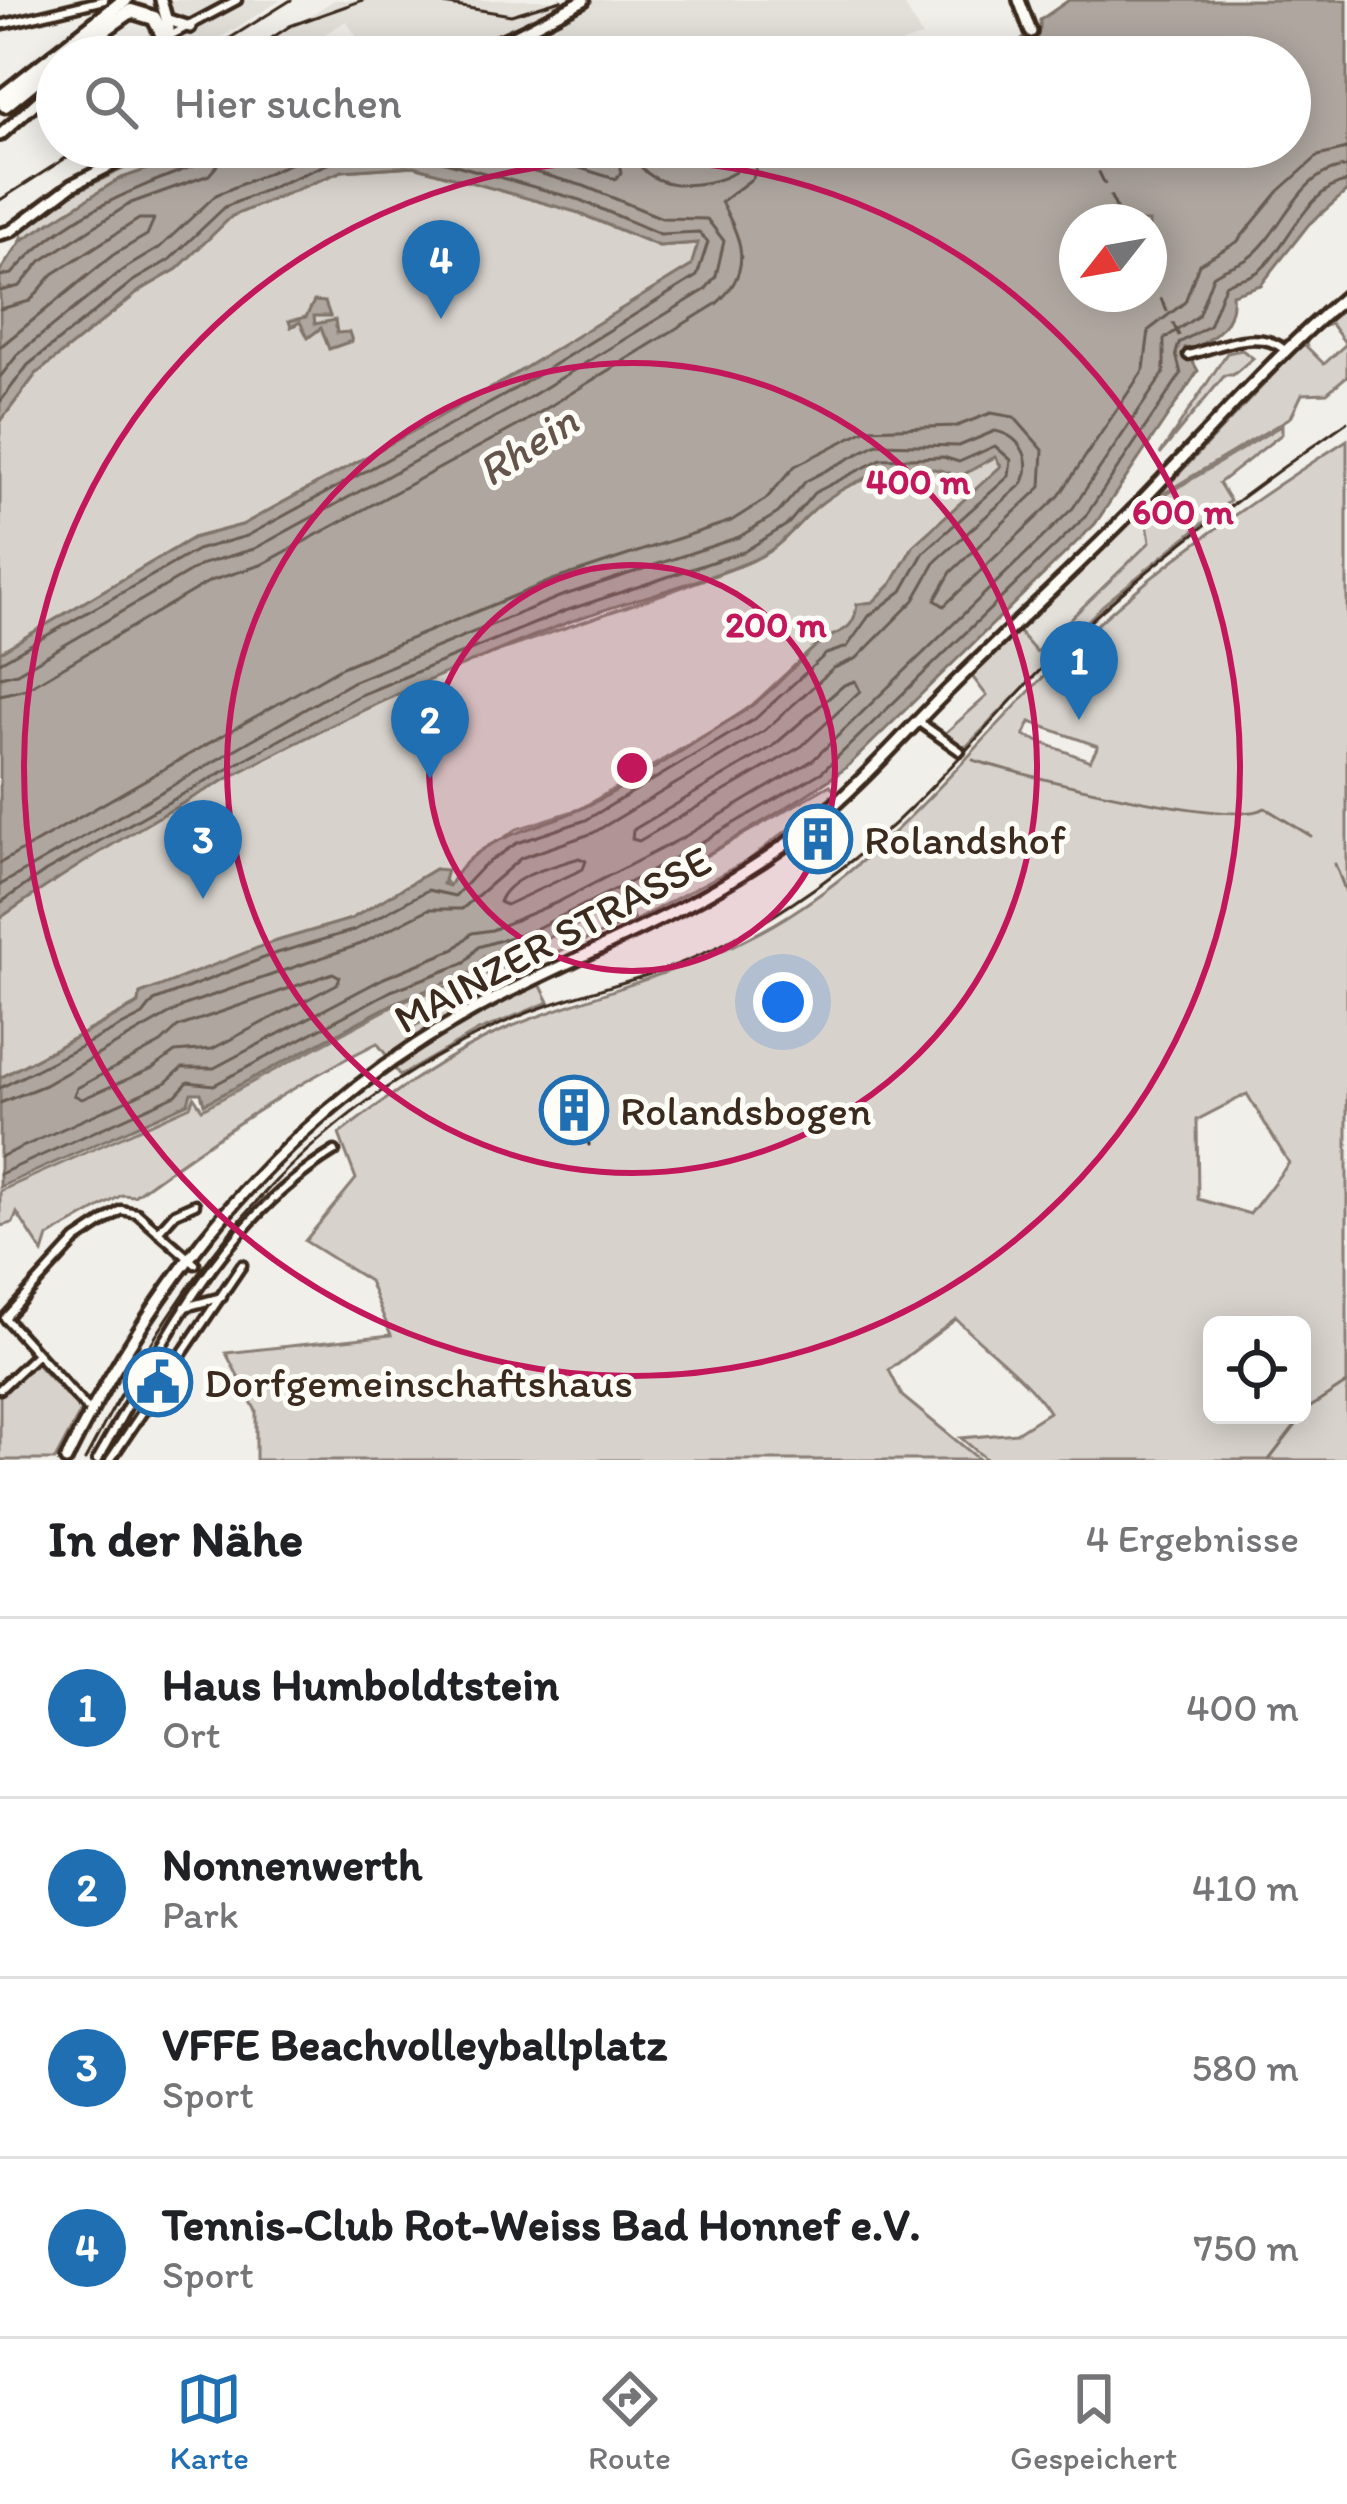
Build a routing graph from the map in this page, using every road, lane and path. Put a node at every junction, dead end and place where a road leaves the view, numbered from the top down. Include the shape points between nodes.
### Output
1 (104, 0) edge
2 (125, 0) edge
3 (136, 0) edge
4 (161, 0) edge
5 (236, 0) edge
6 (584, 0) edge
7 (1018, 0) edge
8 (164, 16) junction
9 (196, 24) junction
10 (0, 25) edge
11 (1031, 32) dead end
12 (83, 36) edge
13 (87, 36) edge
14 (92, 36) edge
15 (163, 36) edge
16 (166, 36) edge
17 (170, 36) edge
18 (513, 36) edge
19 (36, 68) edge
20 (36, 76) edge
21 (0, 85) edge
22 (36, 102) edge
23 (2, 104) edge
24 (0, 135) edge
25 (108, 168) edge
26 (1, 237) edge
27 (1347, 295) edge
28 (1285, 350) junction
29 (1189, 356) dead end
30 (918, 721) junction
31 (960, 751) dead end
32 (334, 1151) dead end
33 (195, 1204) dead end
34 (158, 1232) junction
35 (190, 1260) junction
36 (242, 1264) dead end
37 (222, 1298) junction
38 (181, 1309) junction
39 (35, 1355) junction
40 (0, 1389) edge
41 (90, 1412) junction
42 (66, 1460) edge
43 (97, 1460) edge
44 (110, 1460) edge

1 - 10 street
2 - 12 highway
3 - 13 highway
4 - 8 main road
5 - 9 street
6 - 18 main road
7 - 11 main road
8 - 9 main road via 173,25
8 - 16 main road
9 - 17 street
14 - 15 highway via 131,11 154,18
19 - 21 highway
20 - 23 highway
22 - 24 main road
25 - 26 main road
27 - 28 main road, MAINZER STRASSE
28 - 29 street via 1260,339
28 - 30 main road, MAINZER STRASSE
30 - 31 street
30 - 35 main road, MAINZER STRASSE via 836,803 746,872 502,994 404,1054 273,1160
32 - 38 street via 293,1179
33 - 34 street
34 - 35 street
34 - 39 street via 124,1209 74,1242 5,1318
35 - 41 main road, MAINZER STRASSE via 125,1346
36 - 37 street
37 - 38 street
37 - 44 street
38 - 43 street
39 - 40 street
39 - 41 street
41 - 42 main road, MAINZER STRASSE

